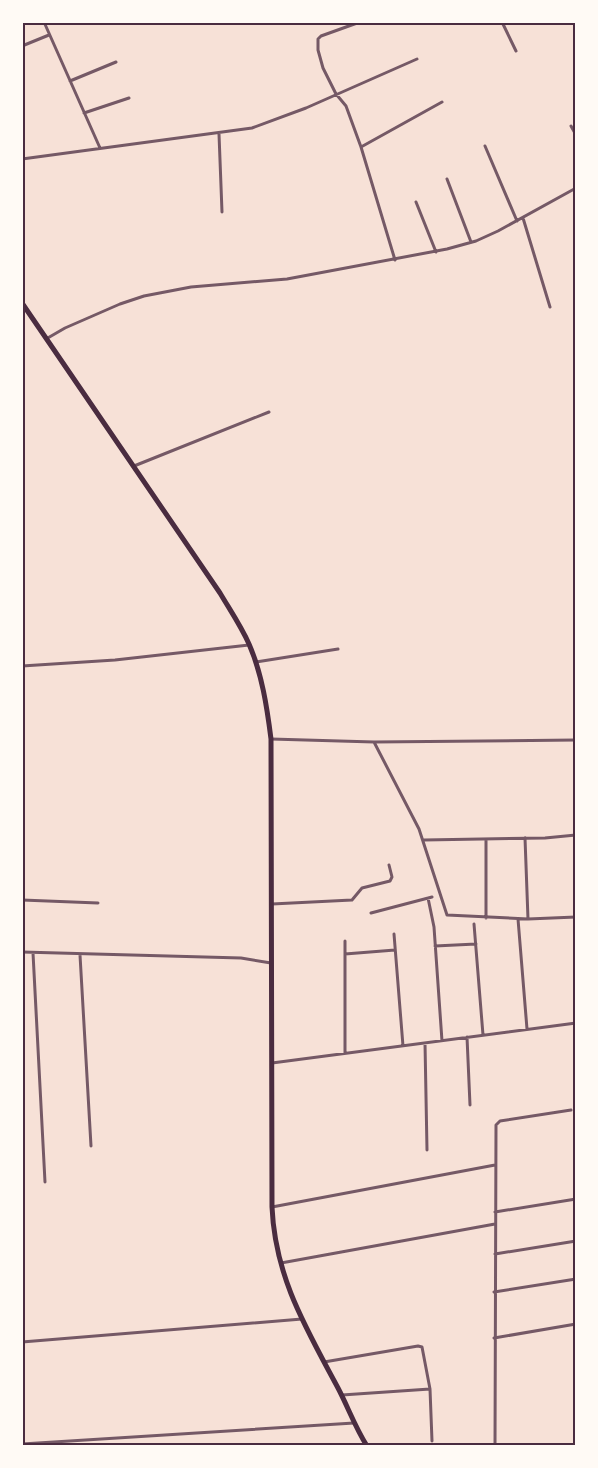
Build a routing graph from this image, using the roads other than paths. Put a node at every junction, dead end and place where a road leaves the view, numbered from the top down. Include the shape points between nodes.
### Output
1 (44, 22) edge
2 (360, 22) edge
3 (502, 22) edge
4 (49, 35) junction
5 (22, 46) edge
6 (516, 51) dead end
7 (417, 59) dead end
8 (116, 62) dead end
9 (70, 81) junction
10 (336, 94) junction
11 (129, 98) dead end
12 (442, 102) dead end
13 (84, 113) junction
14 (571, 126) dead end
15 (219, 134) junction
16 (576, 135) edge
17 (485, 146) dead end
18 (361, 147) junction
19 (100, 148) junction
20 (22, 160) edge
21 (447, 179) dead end
22 (576, 188) edge
23 (416, 202) dead end
24 (222, 212) dead end
25 (523, 218) junction
26 (517, 221) junction
27 (471, 242) junction
28 (436, 252) junction
29 (395, 260) junction
30 (22, 303) edge
31 (550, 307) dead end
32 (46, 340) junction
33 (269, 412) dead end
34 (133, 466) junction
35 (249, 645) junction
36 (338, 648) dead end
37 (256, 662) junction
38 (22, 666) edge
39 (270, 740) junction
40 (576, 740) edge
41 (374, 742) junction
42 (576, 835) edge
43 (525, 838) junction
44 (486, 839) junction
45 (424, 840) junction
46 (389, 865) dead end
47 (22, 900) edge
48 (98, 903) dead end
49 (271, 904) junction
50 (371, 913) dead end
51 (576, 917) edge
52 (486, 918) junction
53 (518, 919) junction
54 (528, 919) junction
55 (474, 924) dead end
56 (394, 934) dead end
57 (345, 941) dead end
58 (476, 944) junction
59 (435, 946) junction
60 (395, 950) junction
61 (22, 952) edge
62 (33, 953) junction
63 (345, 954) junction
64 (80, 955) junction
65 (271, 963) junction
66 (576, 1023) edge
67 (527, 1029) junction
68 (483, 1035) junction
69 (467, 1037) junction
70 (442, 1040) junction
71 (425, 1043) junction
72 (403, 1046) junction
73 (345, 1053) junction
74 (272, 1063) junction
75 (470, 1105) dead end
76 (571, 1110) dead end
77 (91, 1146) dead end
78 (427, 1150) dead end
79 (495, 1165) junction
80 (45, 1182) dead end
81 (576, 1199) edge
82 (272, 1207) junction
83 (495, 1212) junction
84 (495, 1224) junction
85 (576, 1241) edge
86 (495, 1254) junction
87 (280, 1263) junction
88 (576, 1279) edge
89 (494, 1292) junction
90 (302, 1319) junction
91 (576, 1324) edge
92 (494, 1338) junction
93 (22, 1342) edge
94 (324, 1362) junction
95 (430, 1389) junction
96 (341, 1394) junction
97 (354, 1423) junction
98 (432, 1441) dead end
99 (22, 1444) edge
100 (367, 1446) edge
101 (495, 1446) edge

1 - 4 street
2 - 10 street via 318,39 323,68
3 - 6 street
4 - 5 street
4 - 9 street
7 - 10 street
8 - 9 street
9 - 13 street
10 - 15 street via 277,120
10 - 18 street via 346,106
11 - 13 street
12 - 18 street
13 - 19 street
14 - 16 street
15 - 19 street
15 - 24 street
17 - 26 street
18 - 29 street
19 - 20 street
21 - 27 street
22 - 25 street
23 - 28 street
25 - 26 street
25 - 31 street
26 - 27 street
27 - 28 street
28 - 29 street
29 - 32 street via 287,279 192,287 144,296 65,328
30 - 32 main road
32 - 34 main road
33 - 34 street
34 - 35 main road via 220,593
35 - 37 main road
35 - 38 street
36 - 37 street
37 - 39 main road via 266,700
39 - 41 street
39 - 49 main road
40 - 41 street
41 - 45 street
42 - 43 street
43 - 44 street
43 - 54 street
44 - 45 street
44 - 52 street
45 - 52 street via 446,914
46 - 49 street via 390,881 362,888 352,900
47 - 48 street
49 - 65 main road
50 - 59 street via 430,898
51 - 54 street
52 - 53 street
53 - 54 street
53 - 67 street
55 - 58 street
56 - 60 street
57 - 63 street
58 - 59 street
58 - 68 street
59 - 70 street
60 - 63 street
60 - 72 street
61 - 62 street
62 - 64 street
62 - 80 street
63 - 73 street
64 - 65 street via 241,958
64 - 77 street
65 - 74 main road
66 - 67 street
67 - 68 street
68 - 69 street
69 - 70 street
69 - 75 street
70 - 71 street
71 - 72 street
71 - 78 street
72 - 73 street
73 - 74 street
74 - 82 main road
76 - 79 street via 497,1122
79 - 82 street
79 - 83 street
81 - 83 street
82 - 87 main road
83 - 84 street
84 - 86 street
84 - 87 street
85 - 86 street
86 - 89 street
87 - 90 main road
88 - 89 street
89 - 92 street
90 - 93 street
90 - 94 main road
91 - 92 street
92 - 101 street
94 - 95 street via 421,1346
94 - 96 main road
95 - 96 street
95 - 98 street
96 - 97 main road
97 - 99 street
97 - 100 main road

